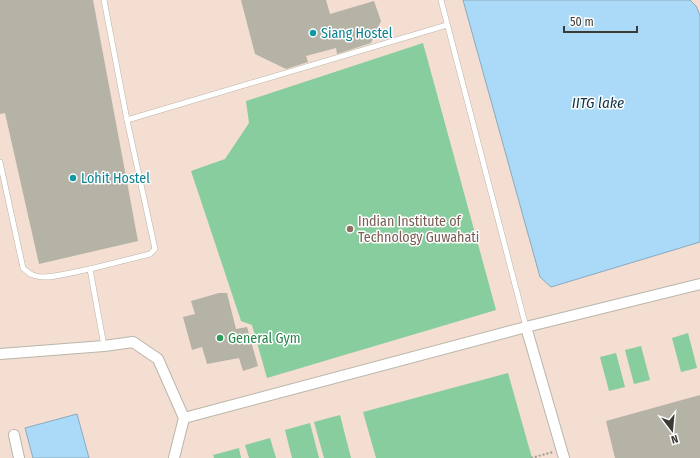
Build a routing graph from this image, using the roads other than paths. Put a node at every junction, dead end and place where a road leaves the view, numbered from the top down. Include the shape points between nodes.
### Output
1 (104, 0) edge
2 (441, 0) edge
3 (447, 26) junction
4 (127, 120) junction
5 (0, 162) edge
6 (90, 269) junction
7 (700, 284) edge
8 (526, 327) junction
9 (104, 346) junction
10 (0, 354) edge
11 (184, 418) junction
12 (14, 435) dead end
13 (563, 454) edge
14 (19, 458) edge
15 (174, 458) edge

1 - 4 lane
2 - 3 lane
3 - 4 lane
3 - 8 lane
4 - 6 lane via 155,249 150,254
5 - 6 lane via 23,268 37,277
6 - 9 lane
7 - 8 street
8 - 11 street
8 - 13 street
9 - 10 street
9 - 11 street via 133,342 158,359
11 - 15 street
12 - 14 street

